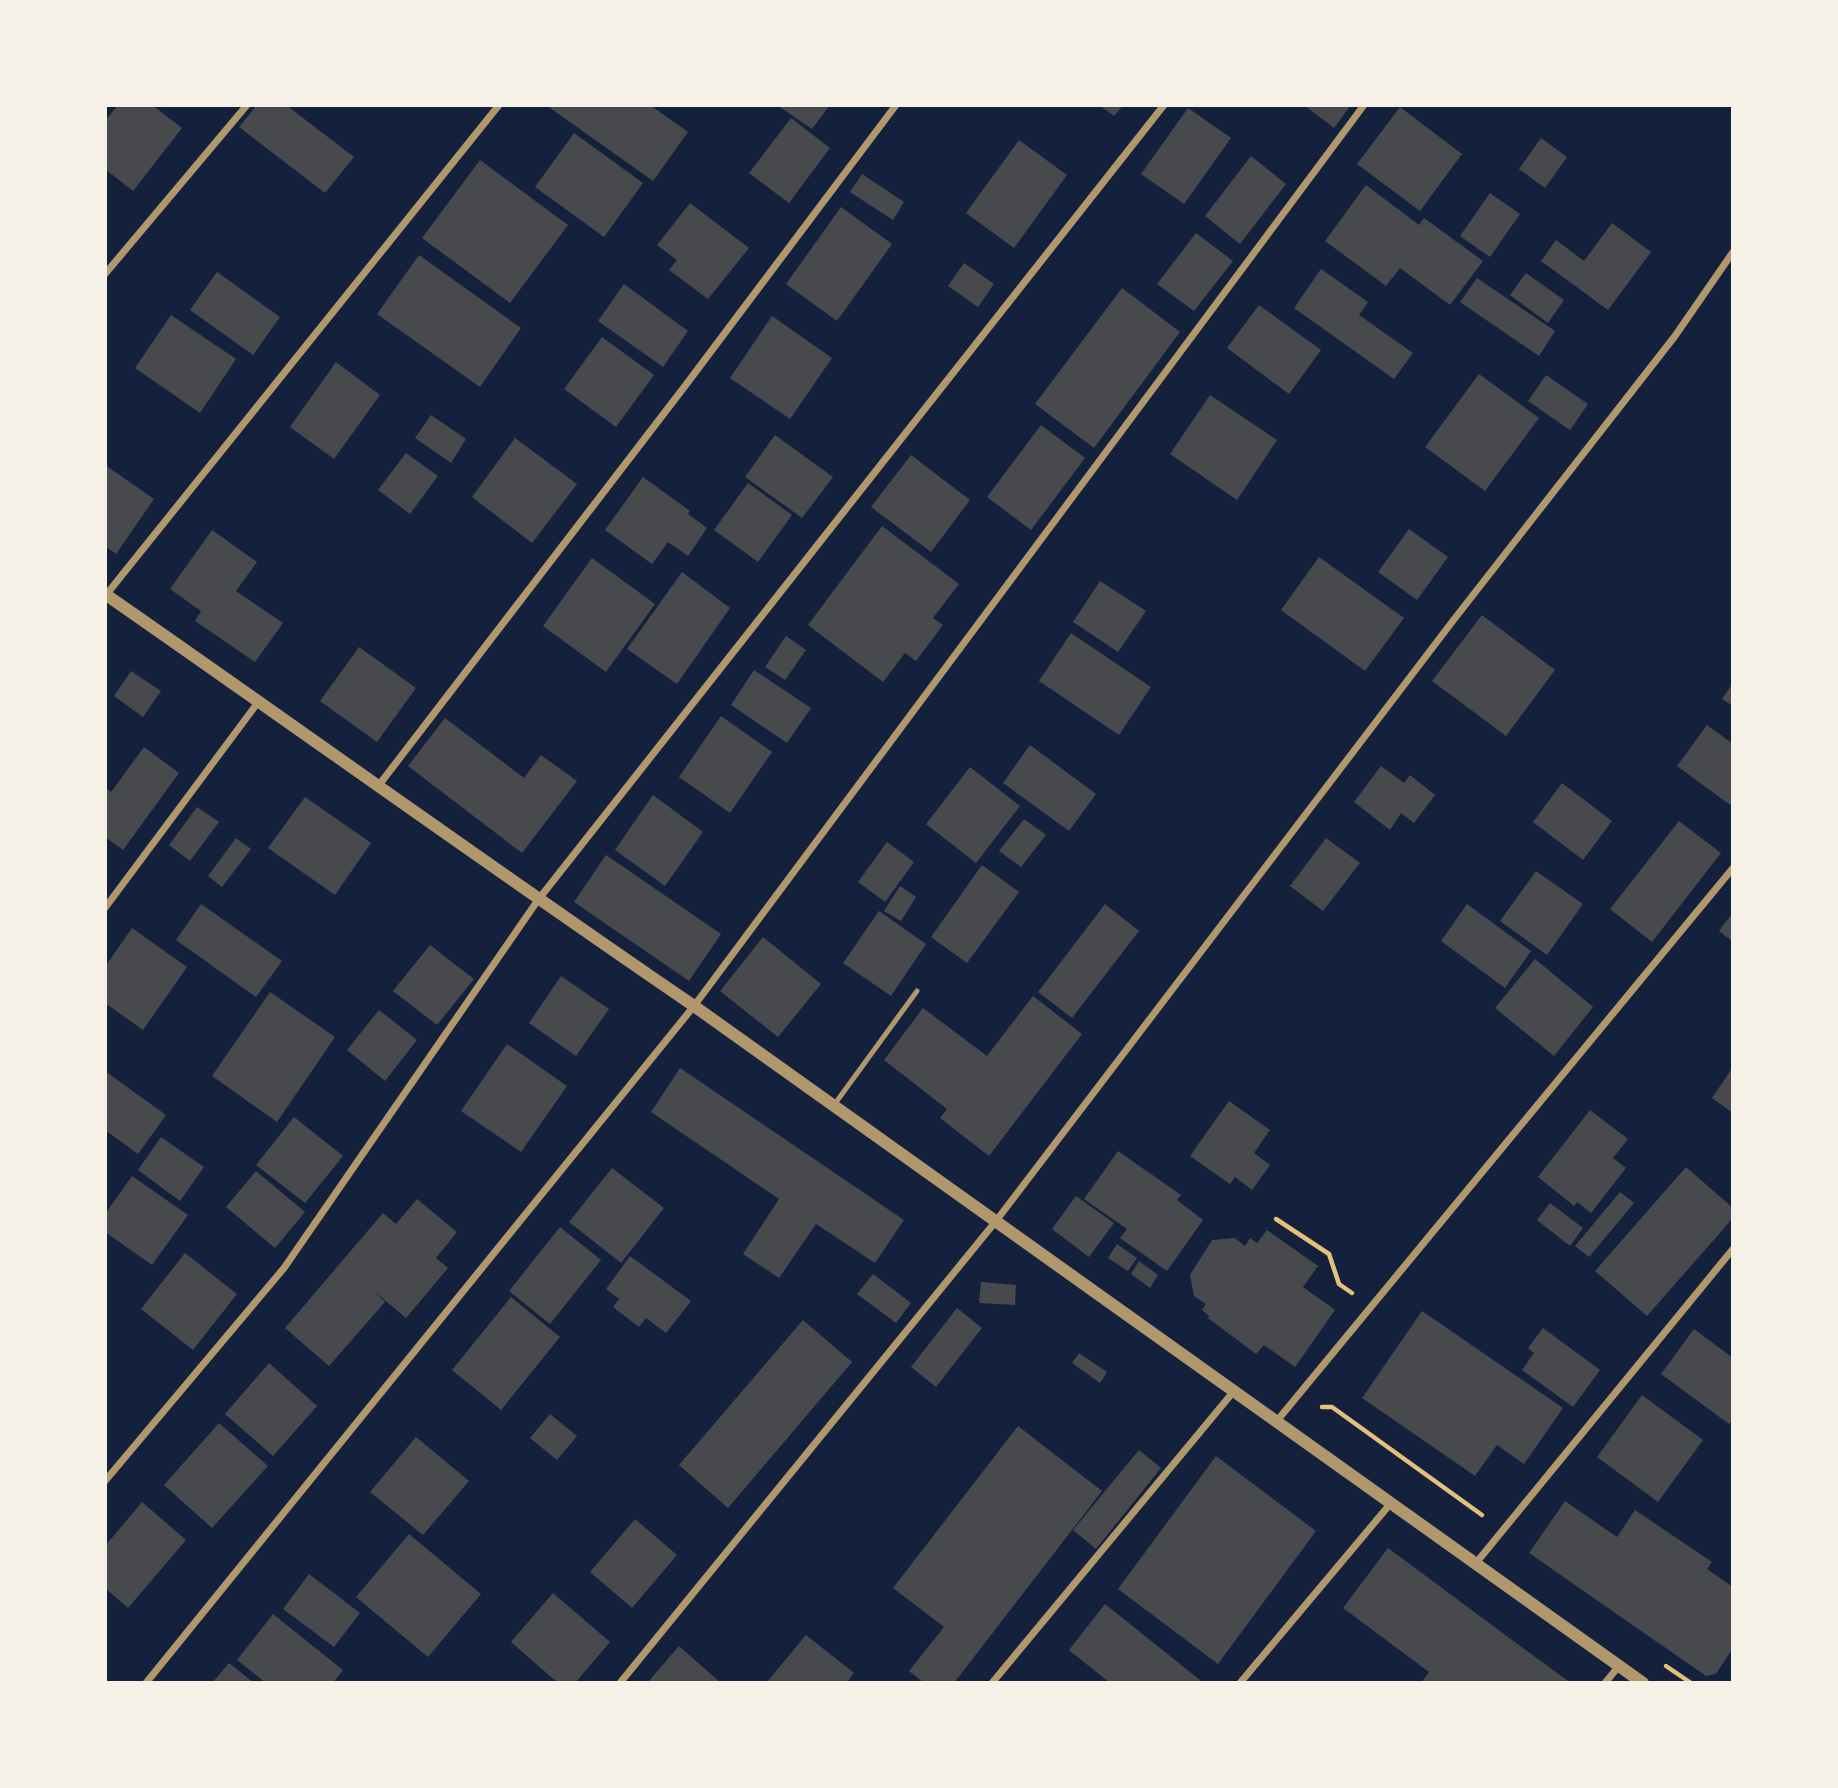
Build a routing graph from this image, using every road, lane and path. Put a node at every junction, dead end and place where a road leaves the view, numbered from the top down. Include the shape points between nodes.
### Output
1 (247, 105) edge
2 (499, 105) edge
3 (895, 105) edge
4 (1164, 105) edge
5 (1364, 105) edge
6 (1733, 251) edge
7 (105, 274) edge
8 (106, 594) edge
9 (259, 701) junction
10 (379, 785) junction
11 (1733, 868) edge
12 (538, 900) junction
13 (105, 908) edge
14 (917, 991) dead end
15 (694, 1006) junction
16 (833, 1106) junction
17 (1276, 1219) dead end
18 (996, 1222) junction
19 (1733, 1249) edge
20 (1369, 1308) junction
21 (1234, 1391) junction
22 (1312, 1406) dead end
23 (1276, 1422) junction
24 (105, 1481) edge
25 (1391, 1503) junction
26 (1488, 1520) dead end
27 (1476, 1563) junction
28 (1619, 1665) junction
29 (146, 1683) edge
30 (620, 1683) edge
31 (992, 1683) edge
32 (1240, 1683) edge
33 (1605, 1683) edge
34 (1643, 1683) edge

1 - 7 street
2 - 8 street
3 - 10 street
4 - 12 street
5 - 15 street
6 - 18 street via 1675,336 1451,622
8 - 9 street
9 - 10 street
9 - 13 street
10 - 12 street
11 - 20 street
12 - 15 street
12 - 24 street via 284,1268
14 - 16 lane
15 - 16 street
15 - 29 street
16 - 18 street
17 - 20 path via 1329,1254 1339,1284
18 - 21 street
18 - 30 street
19 - 27 street
20 - 23 street
21 - 23 street
21 - 31 street
22 - 26 path via 1332,1407
23 - 25 street
25 - 27 street
25 - 32 street
27 - 28 street
28 - 33 street
28 - 34 street

